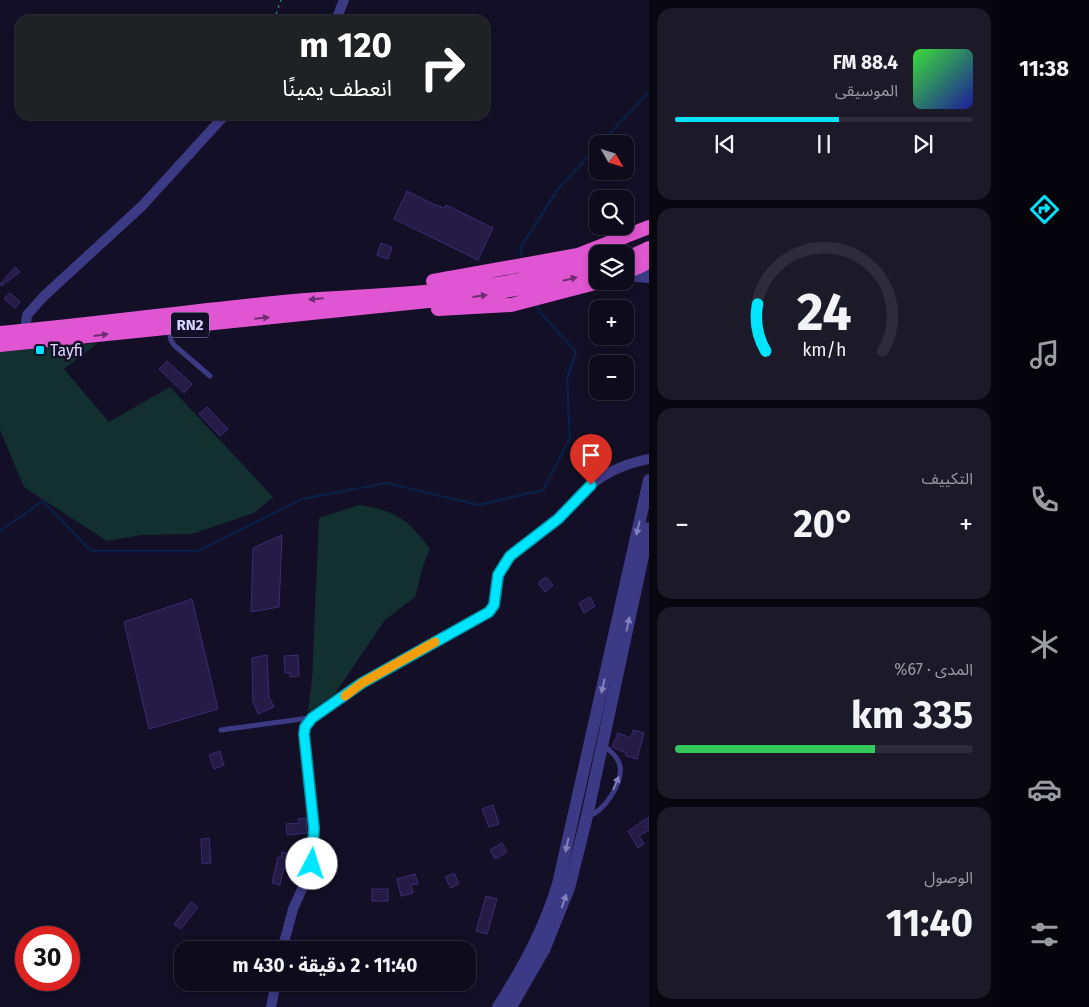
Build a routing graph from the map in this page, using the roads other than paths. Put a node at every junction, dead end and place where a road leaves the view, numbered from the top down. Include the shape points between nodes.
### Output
1 (344, 0) edge
2 (338, 15) edge
3 (220, 120) edge
4 (649, 227) edge
5 (649, 235) edge
6 (627, 245) edge
7 (649, 248) edge
8 (634, 255) edge
9 (589, 261) edge
10 (649, 262) edge
11 (634, 270) edge
12 (589, 274) edge
13 (634, 275) edge
14 (649, 277) edge
15 (504, 281) junction
16 (589, 285) edge
17 (380, 307) junction
18 (168, 327) junction
19 (25, 331) junction
20 (0, 333) edge
21 (0, 346) edge
22 (210, 376) dead end
23 (649, 459) edge
24 (649, 480) edge
25 (649, 528) edge
26 (312, 718) junction
27 (221, 730) dead end
28 (602, 744) junction
29 (587, 816) junction
30 (284, 941) edge
31 (275, 991) edge
32 (272, 1007) edge
33 (498, 1007) edge
34 (511, 1007) edge

1 - 2 street
3 - 19 street via 142,206 44,296 27,315
4 - 15 highway via 590,252 541,262
5 - 6 highway
7 - 8 highway
9 - 15 highway, RN2 via 541,275
10 - 11 highway
15 -> 12 highway, RN2 via 572,279
13 - 14 street
17 -> 15 highway, RN2
15 -> 19 highway, RN2
16 - 17 highway via 511,306 409,311
18 -> 17 highway, RN2
21 -> 18 highway, RN2
18 - 22 lane via 174,345
19 - 20 highway, RN2
23 - 26 street via 625,464 599,479 558,519 518,548 498,575 494,605 489,612 362,683
24 -> 33 street via 558,884 536,945
28 -> 25 street
26 - 27 lane
26 - 30 street via 304,734 314,852
28 - 29 street
29 -> 28 lane via 598,812 609,801 620,774 619,762
34 -> 29 street via 557,923
31 - 32 street

